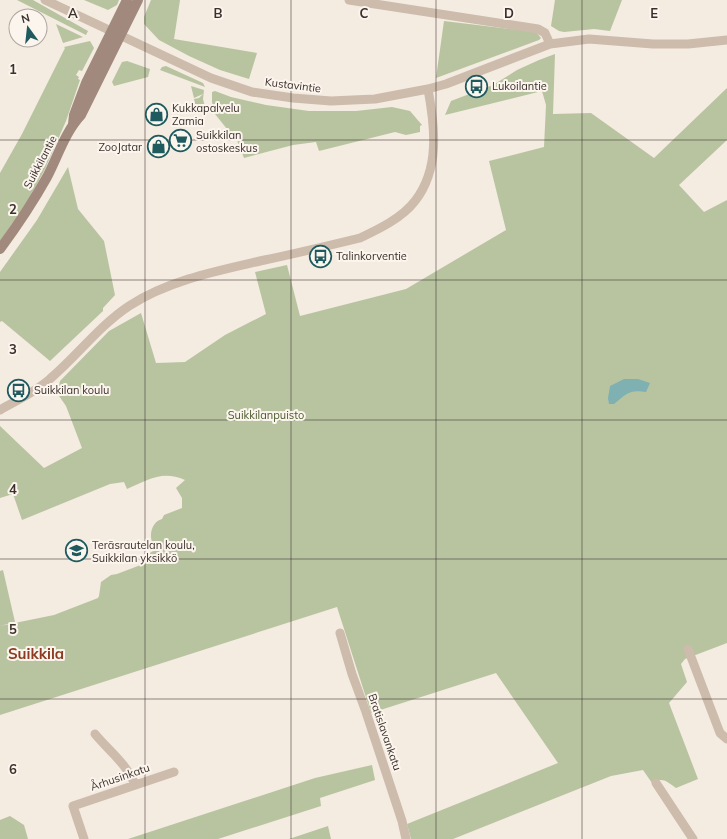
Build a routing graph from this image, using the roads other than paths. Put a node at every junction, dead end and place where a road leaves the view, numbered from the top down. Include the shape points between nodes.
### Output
1 (45, 0) edge
2 (127, 0) edge
3 (138, 0) edge
4 (349, 0) edge
5 (116, 33) junction
6 (727, 40) edge
7 (550, 44) junction
8 (428, 89) junction
9 (0, 249) edge
10 (0, 410) edge
11 (340, 633) dead end
12 (688, 649) dead end
13 (95, 734) dead end
14 (727, 739) edge
15 (174, 772) dead end
16 (656, 784) dead end
17 (135, 785) junction
18 (84, 839) edge
19 (406, 839) edge
20 (693, 839) edge

1 - 5 street, Kustavintie
2 - 5 main road, Suikkilantie
3 - 5 main road, Suikkilantie
4 - 7 street via 538,29 545,33
5 - 8 street, Kustavintie via 197,73 252,92 331,101 375,99
5 - 9 main road, Suikkilantie via 86,83 73,124 47,176
6 - 7 street via 653,44 589,39
7 - 8 street, Kustavintie
8 - 10 street via 434,146 432,163 424,186 415,201 393,220 360,238 213,272 172,285 143,298 102,327 51,378
11 - 19 street, Bratislavankatu
12 - 14 street via 720,732
13 - 17 street via 130,772
15 - 17 street, Århusinkatu
16 - 20 street
17 - 18 street, Århusinkatu via 73,806

